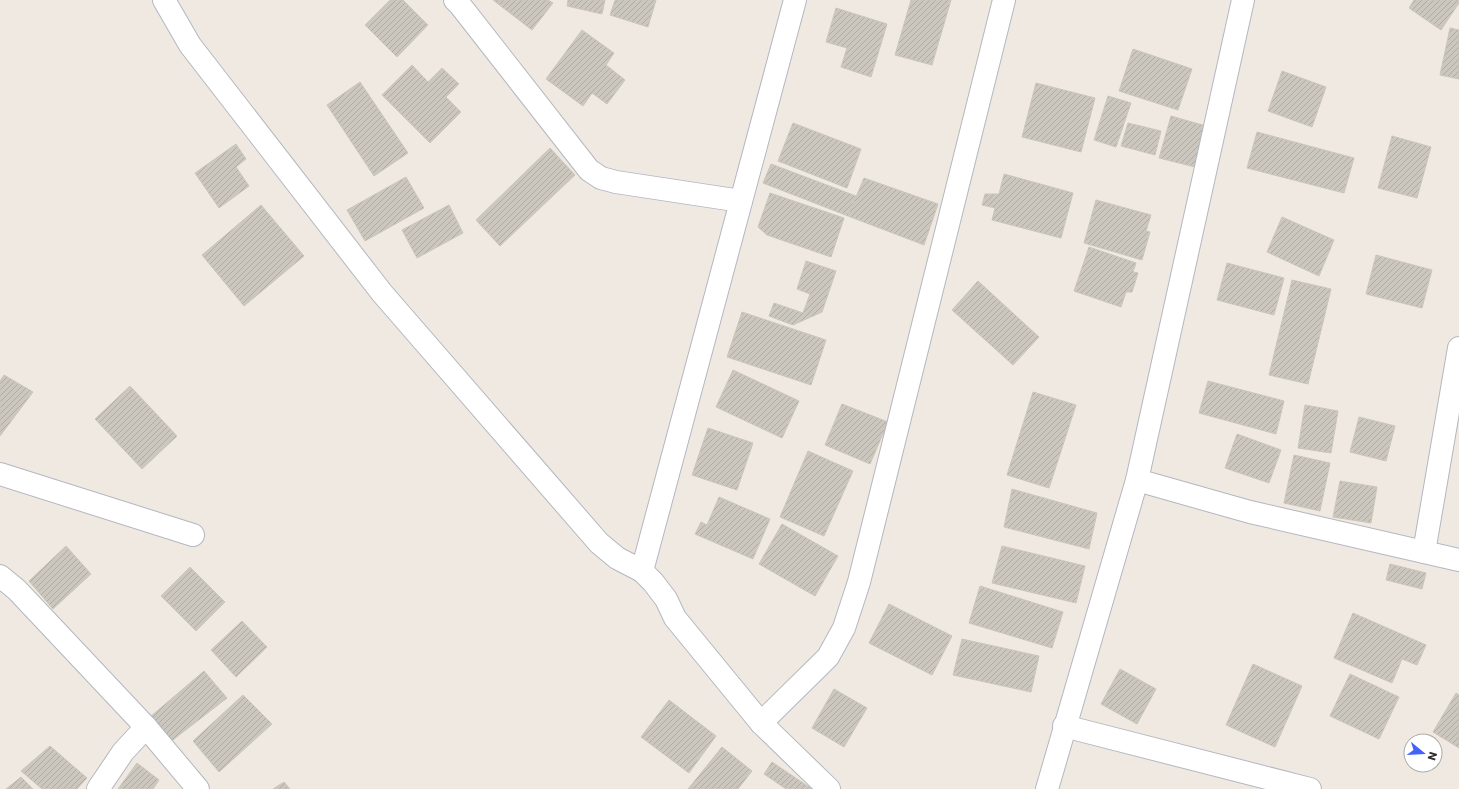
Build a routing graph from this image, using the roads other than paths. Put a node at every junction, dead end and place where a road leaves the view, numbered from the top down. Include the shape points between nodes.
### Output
1 (164, 0) edge
2 (455, 0) edge
3 (795, 0) edge
4 (1004, 0) edge
5 (1243, 0) edge
6 (741, 201) junction
7 (1459, 348) edge
8 (0, 474) edge
9 (1137, 480) junction
10 (193, 535) dead end
11 (1424, 552) junction
12 (1459, 560) edge
13 (642, 571) junction
14 (0, 576) edge
15 (761, 724) junction
16 (1064, 726) junction
17 (146, 727) junction
18 (98, 789) edge
19 (198, 789) edge
20 (828, 789) edge
21 (1047, 789) edge
22 (1310, 789) edge

1 - 13 street via 190,44 382,293 599,543 618,558
2 - 6 street via 589,170 601,178 616,182
3 - 6 street
4 - 15 street via 859,582 844,628 828,657
5 - 9 street
6 - 13 street
7 - 11 street
8 - 10 street
9 - 11 street via 1250,512
9 - 16 street
11 - 12 street
13 - 15 street via 662,593 675,618
14 - 17 street via 17,590
15 - 20 street
16 - 21 street
16 - 22 street
17 - 18 street via 123,752
17 - 19 street

